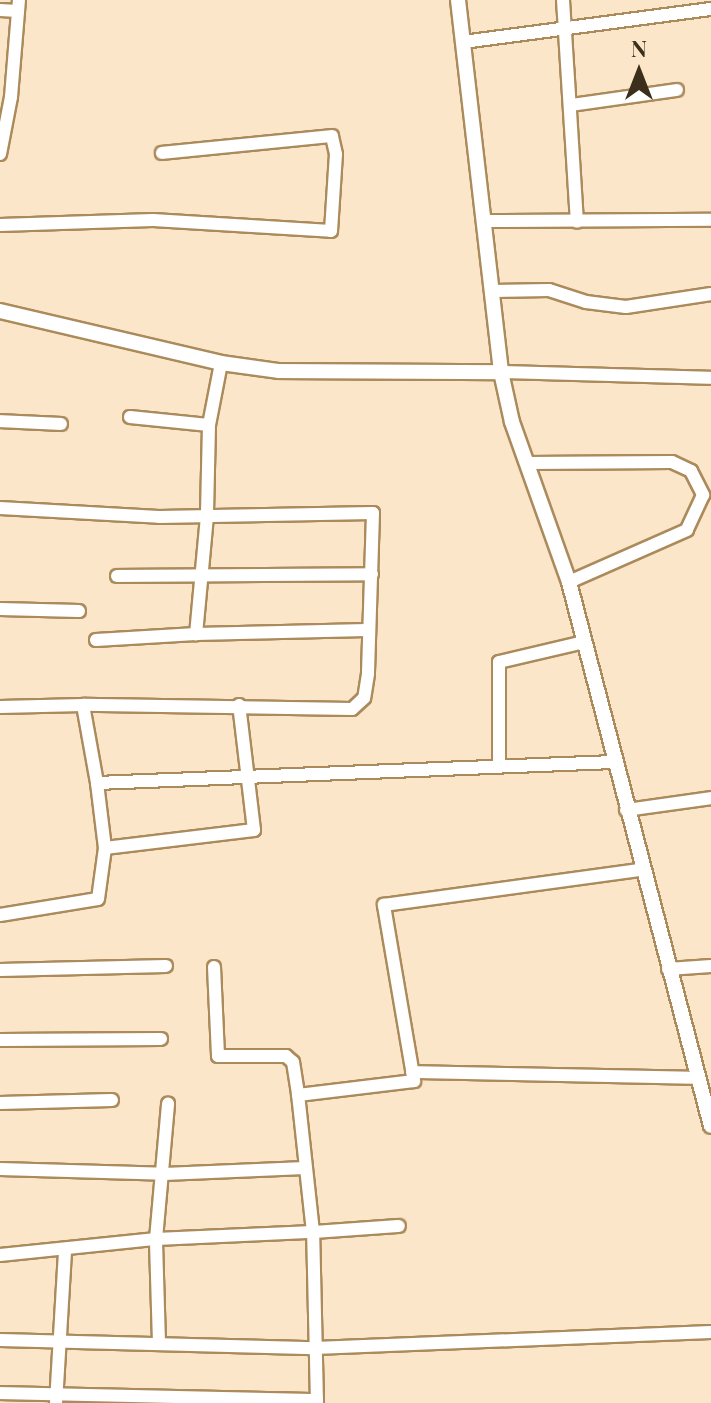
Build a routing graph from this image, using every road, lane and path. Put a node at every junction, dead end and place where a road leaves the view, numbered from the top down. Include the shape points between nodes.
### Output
1 (458, 0) edge
2 (563, 0) edge
3 (19, 5) edge
4 (711, 9) edge
5 (0, 10) edge
6 (568, 32) junction
7 (463, 42) junction
8 (677, 90) dead end
9 (6, 97) edge
10 (571, 105) junction
11 (162, 153) dead end
12 (0, 154) edge
13 (711, 220) edge
14 (483, 221) junction
15 (577, 222) junction
16 (0, 225) edge
17 (493, 291) junction
18 (711, 294) edge
19 (0, 311) edge
20 (221, 363) junction
21 (501, 372) junction
22 (711, 378) edge
23 (130, 417) dead end
24 (0, 421) edge
25 (61, 424) dead end
26 (209, 425) junction
27 (528, 463) junction
28 (707, 495) edge
29 (0, 508) edge
30 (207, 516) junction
31 (372, 574) junction
32 (202, 575) junction
33 (117, 576) dead end
34 (569, 582) junction
35 (0, 609) edge
36 (79, 611) dead end
37 (367, 630) junction
38 (196, 634) junction
39 (96, 640) dead end
40 (584, 642) junction
41 (83, 705) junction
42 (239, 705) junction
43 (0, 707) edge
44 (614, 762) junction
45 (499, 767) junction
46 (248, 775) junction
47 (97, 783) junction
48 (711, 798) edge
49 (626, 810) junction
50 (105, 848) junction
51 (641, 870) junction
52 (0, 915) edge
53 (166, 966) dead end
54 (711, 966) edge
55 (214, 967) dead end
56 (668, 969) junction
57 (0, 970) edge
58 (161, 1039) dead end
59 (0, 1040) edge
60 (412, 1072) junction
61 (698, 1078) junction
62 (298, 1095) junction
63 (112, 1100) dead end
64 (0, 1103) edge
65 (168, 1104) dead end
66 (711, 1126) edge
67 (305, 1168) junction
68 (0, 1169) edge
69 (164, 1174) junction
70 (399, 1226) dead end
71 (313, 1232) junction
72 (156, 1239) junction
73 (65, 1250) junction
74 (0, 1255) edge
75 (711, 1332) edge
76 (0, 1340) edge
77 (61, 1341) junction
78 (159, 1343) junction
79 (315, 1348) junction
80 (0, 1393) edge
81 (56, 1399) edge
82 (317, 1402) edge

1 - 7 street
2 - 6 street
3 - 5 street
3 - 9 street
4 - 6 street
6 - 7 street
6 - 10 street
7 - 14 street
8 - 10 street
9 - 12 street
10 - 15 street
11 - 16 street via 332,136 336,154 331,231 153,220
13 - 15 street
14 - 15 street
14 - 17 street
17 - 18 street via 549,290 626,307
17 - 21 street
19 - 20 street
20 - 21 street via 279,371
20 - 26 street
21 - 22 street
21 - 27 street
23 - 26 street
24 - 25 street
26 - 30 street
27 - 28 street via 672,462 691,471
27 - 34 street
28 - 34 street via 687,530
29 - 30 street
30 - 31 street via 373,513
30 - 32 street
31 - 32 street
31 - 37 street
32 - 33 street
32 - 38 street
34 - 40 street
35 - 36 street
37 - 38 street
37 - 42 street via 364,698 352,709
38 - 39 street
40 - 44 street
40 - 45 street via 499,662
41 - 42 street
41 - 43 street
41 - 47 street
42 - 46 street
44 - 45 street
44 - 49 street
45 - 46 street
46 - 47 street
46 - 50 street via 254,830
47 - 50 street
48 - 49 street
49 - 51 street
50 - 52 street via 98,899
51 - 56 street
51 - 60 street via 384,905
53 - 57 street
54 - 56 street
55 - 62 street via 218,1056 286,1056 293,1062
56 - 61 street
58 - 59 street
60 - 61 street
60 - 62 street via 414,1081
61 - 66 street
62 - 67 street
63 - 64 street
65 - 69 street
67 - 69 street
67 - 71 street
68 - 69 street
69 - 72 street
70 - 71 street
71 - 72 street
71 - 79 street
72 - 73 street
72 - 78 street
73 - 74 street
73 - 77 street
75 - 79 street
76 - 77 street
77 - 78 street
77 - 81 street
78 - 79 street
79 - 82 street
80 - 81 street
81 - 82 street

